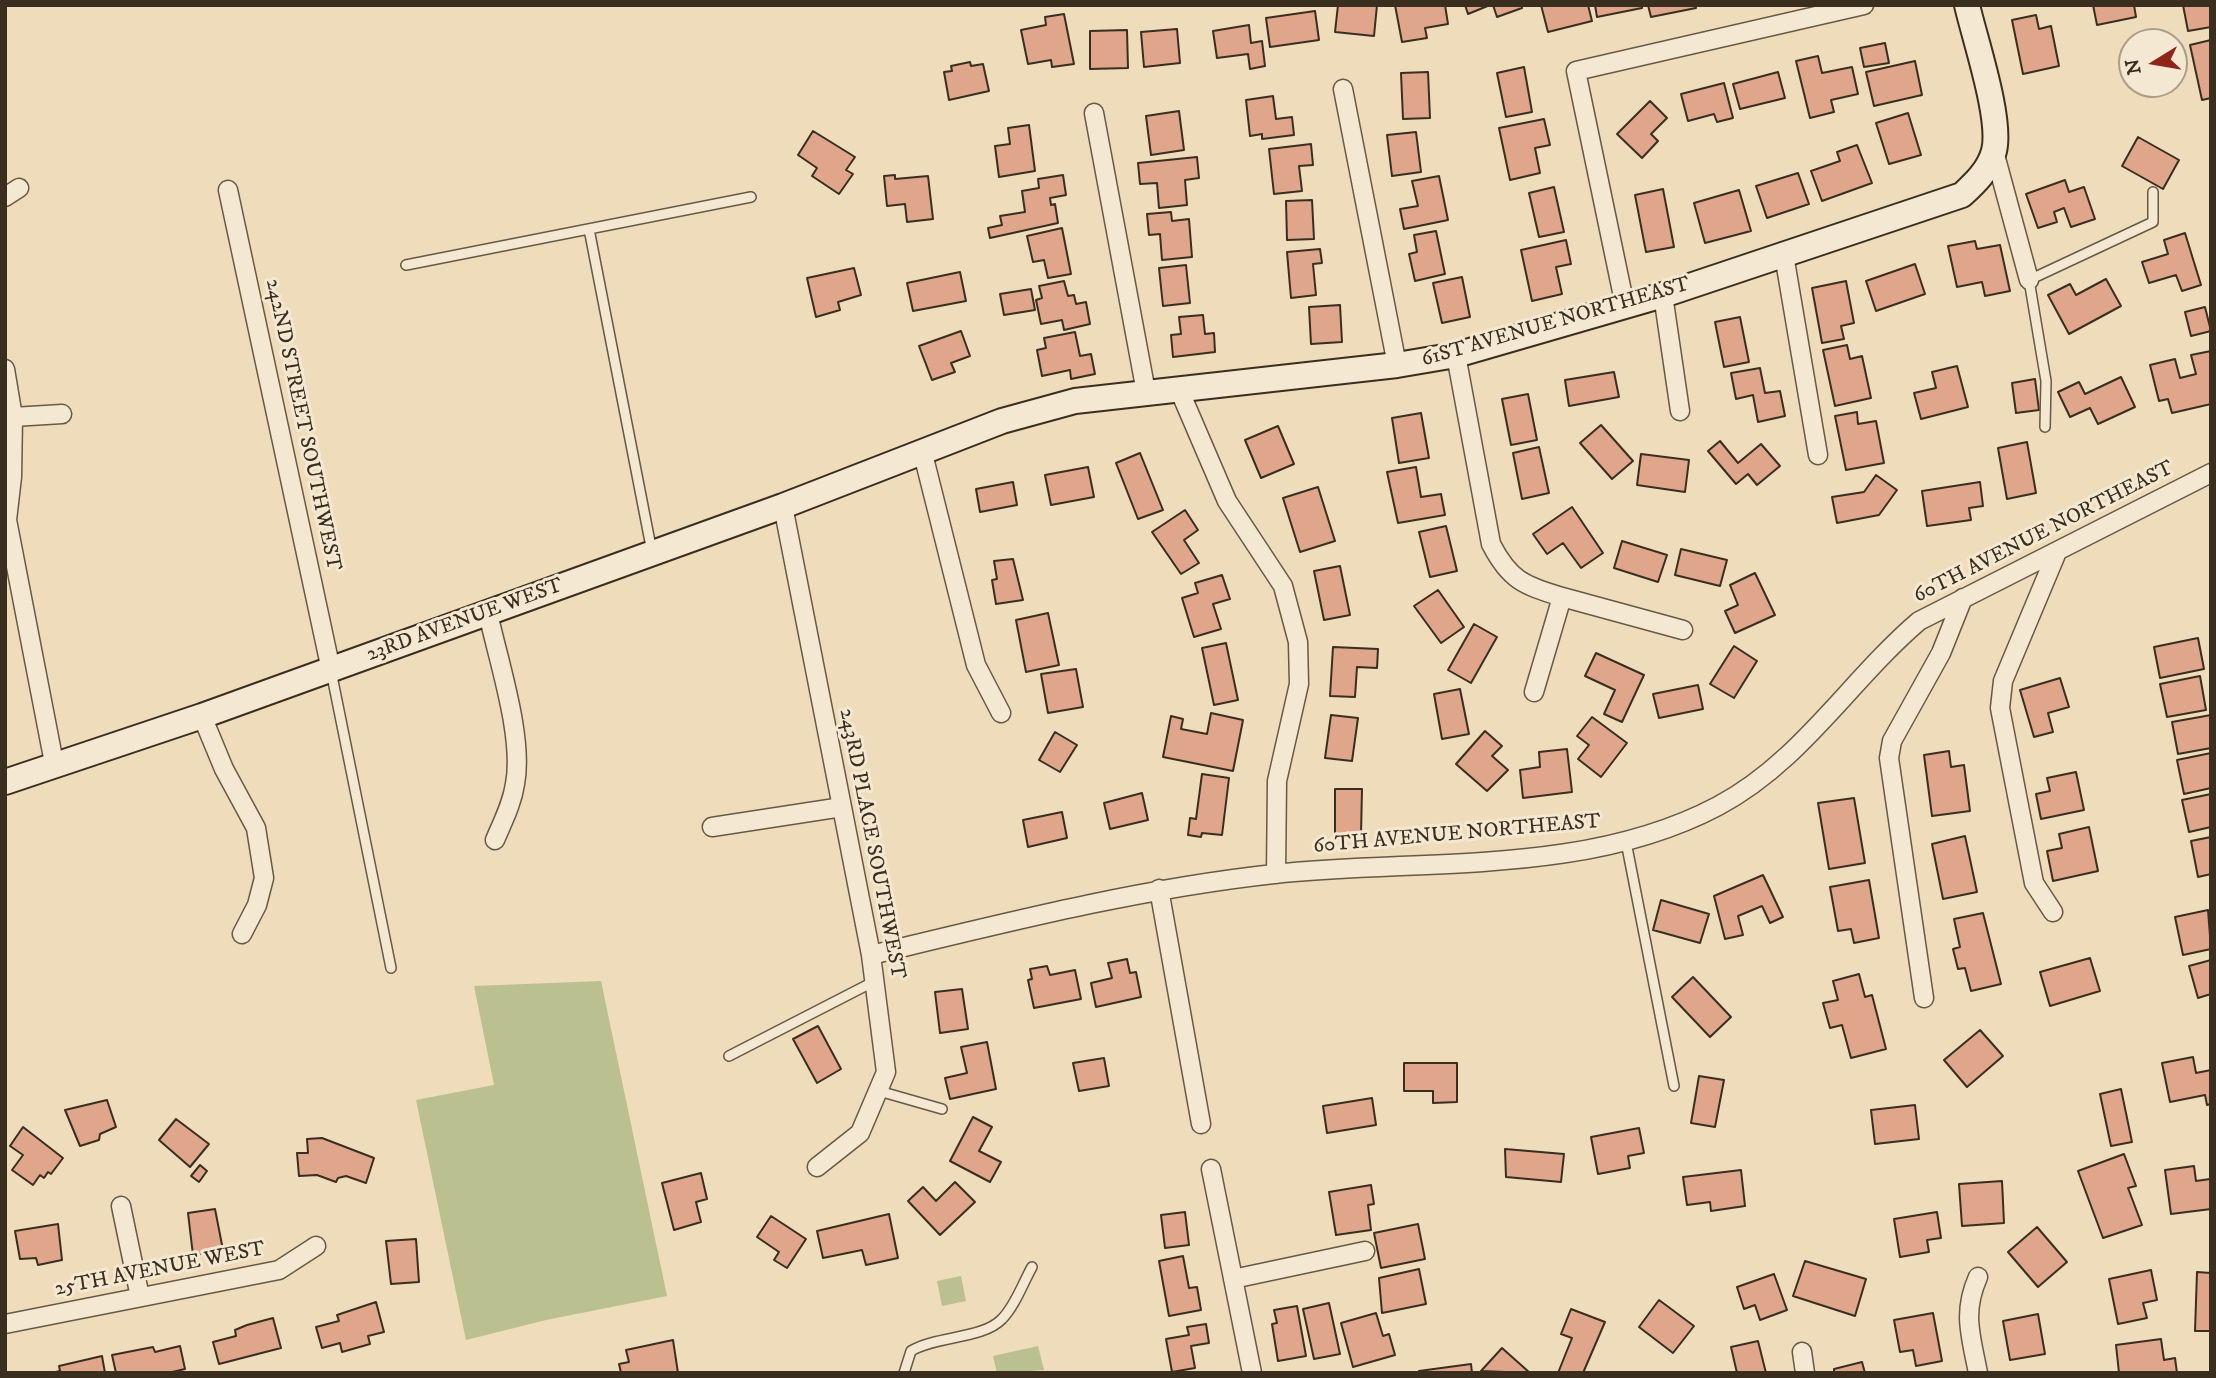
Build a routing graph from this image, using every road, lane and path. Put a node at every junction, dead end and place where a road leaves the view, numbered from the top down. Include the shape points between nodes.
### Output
1 (1864, 5) edge
2 (1967, 5) edge
3 (1343, 89) dead end
4 (1094, 113) dead end
5 (1994, 151) junction
6 (228, 190) dead end
7 (2153, 192) dead end
8 (751, 197) dead end
9 (589, 229) junction
10 (1784, 255) junction
11 (406, 265) dead end
12 (2029, 280) junction
13 (1663, 295) junction
14 (1625, 306) junction
15 (1456, 355) junction
16 (1397, 365) junction
17 (5, 369) edge
18 (1178, 387) junction
19 (1146, 392) junction
20 (1680, 411) dead end
21 (62, 414) dead end
22 (13, 417) junction
23 (2045, 427) dead end
24 (923, 454) junction
25 (1818, 455) dead end
26 (2211, 473) edge
27 (783, 506) junction
28 (6, 520) edge
29 (2057, 552) junction
30 (652, 554) junction
31 (1562, 597) junction
32 (1963, 598) junction
33 (488, 613) junction
34 (1683, 630) dead end
35 (331, 670) junction
36 (1534, 692) dead end
37 (1000, 713) dead end
38 (202, 716) junction
39 (55, 768) junction
40 (5, 782) edge
41 (842, 807) junction
42 (712, 827) dead end
43 (495, 840) dead end
44 (1626, 842) junction
45 (1276, 874) junction
46 (1159, 890) junction
47 (2053, 912) dead end
48 (242, 934) dead end
49 (871, 956) junction
50 (391, 968) dead end
51 (875, 981) junction
52 (1924, 998) dead end
53 (729, 1056) dead end
54 (1674, 1086) dead end
55 (879, 1091) junction
56 (942, 1109) dead end
57 (1201, 1124) dead end
58 (817, 1167) dead end
59 (1211, 1169) dead end
60 (121, 1206) dead end
61 (316, 1246) dead end
62 (1365, 1251) dead end
63 (1032, 1267) dead end
64 (1978, 1277) dead end
65 (1233, 1279) junction
66 (140, 1297) junction
67 (5, 1324) edge
68 (1802, 1352) dead end
69 (904, 1373) edge
70 (1252, 1373) edge
71 (1805, 1373) edge
72 (1978, 1373) edge

1 - 14 street via 1576,71
2 - 5 street via 1994,122
3 - 16 street
4 - 19 street
5 - 10 street, 61ST AVENUE NORTHEAST via 1981,177 1962,195
5 - 12 street
6 - 35 street, 242ND STREET SOUTHWEST
7 - 12 lane via 2153,222
8 - 9 lane
9 - 11 lane
9 - 30 lane
10 - 13 street, 61ST AVENUE NORTHEAST
10 - 25 street
12 - 23 lane via 2046,381
13 - 14 street, 61ST AVENUE NORTHEAST
13 - 20 street
14 - 15 street, 61ST AVENUE NORTHEAST
15 - 16 street, 61ST AVENUE NORTHEAST
15 - 31 street via 1491,544 1502,566 1521,584
16 - 18 street, 61ST AVENUE NORTHEAST
17 - 22 street
18 - 19 street, 61ST AVENUE NORTHEAST
18 - 45 street via 1227,501 1283,586 1298,642 1299,684 1277,781
19 - 24 street, 61ST AVENUE NORTHEAST via 1037,411
21 - 22 street
22 - 28 street
24 - 27 street, 23RD AVENUE WEST
24 - 37 street via 976,665
26 - 29 street, 60TH AVENUE NORTHEAST
27 - 30 street, 23RD AVENUE WEST
27 - 41 street, 243RD PLACE SOUTHWEST
28 - 39 street
29 - 32 street, 60TH AVENUE NORTHEAST
29 - 47 street via 2003,681 2000,708 2034,883
30 - 33 street, 23RD AVENUE WEST
31 - 34 street
31 - 36 street
32 - 44 street, 60TH AVENUE NORTHEAST via 1919,621 1889,647 1784,762 1751,787 1715,807
32 - 52 street via 1941,653 1892,741 1888,758
33 - 35 street, 23RD AVENUE WEST
33 - 43 street via 515,739 516,781
35 - 38 street, 23RD AVENUE WEST
35 - 50 lane
38 - 39 street, 23RD AVENUE WEST
38 - 48 street via 256,828 264,878
39 - 40 street, 23RD AVENUE WEST
41 - 42 street
41 - 49 street, 243RD PLACE SOUTHWEST
44 - 45 street, 60TH AVENUE NORTHEAST via 1530,856
44 - 54 lane
45 - 46 street, 60TH AVENUE NORTHEAST
46 - 49 street, 60TH AVENUE NORTHEAST
46 - 57 street
49 - 51 street, 243RD PLACE SOUTHWEST
51 - 53 lane
51 - 55 street, 243RD PLACE SOUTHWEST via 886,1072
55 - 56 lane
55 - 58 street, 243RD PLACE SOUTHWEST via 860,1133
59 - 65 street
60 - 66 street
61 - 66 street, 25TH AVENUE WEST via 278,1270
62 - 65 street
63 - 69 lane via 1004,1318 987,1329 924,1343 911,1351
64 - 72 street via 1968,1310
65 - 70 street
66 - 67 street, 25TH AVENUE WEST
68 - 71 street

